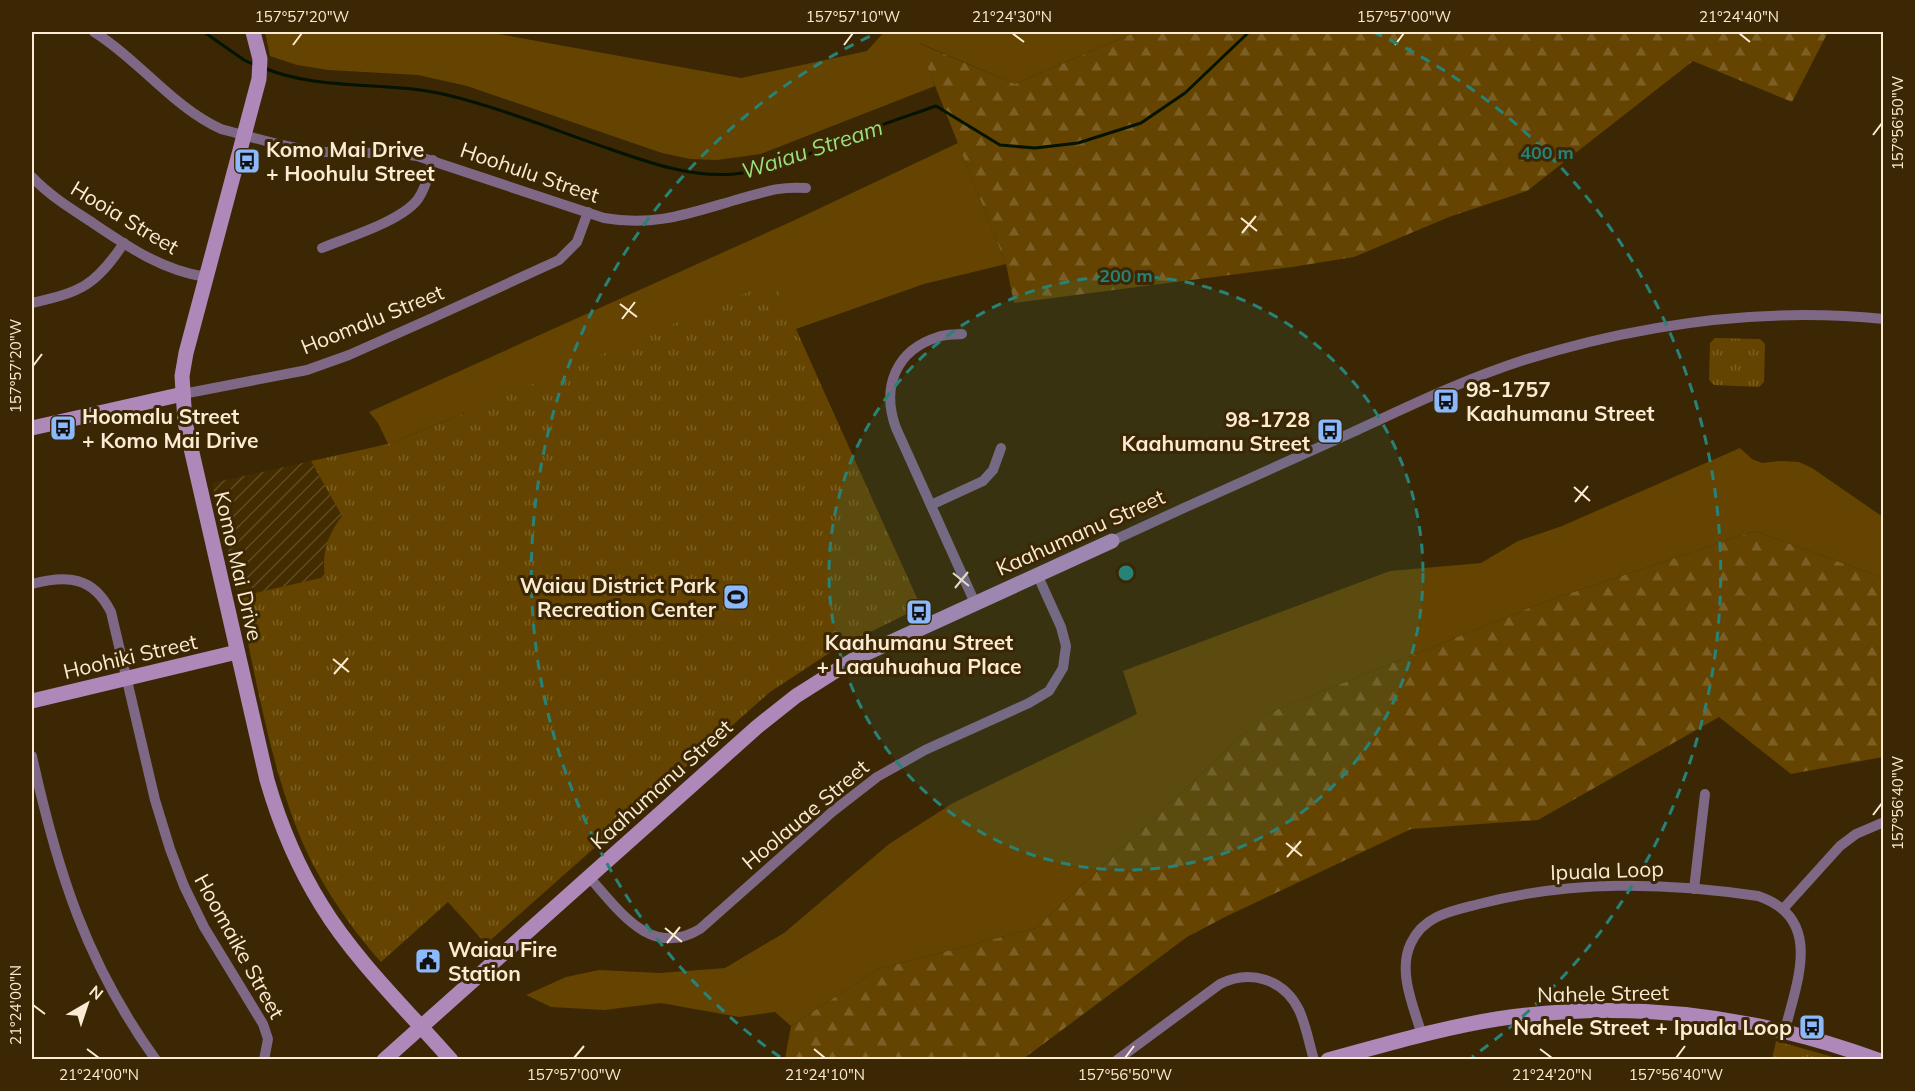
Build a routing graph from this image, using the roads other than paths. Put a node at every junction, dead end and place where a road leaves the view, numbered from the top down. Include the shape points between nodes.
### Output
1 (94, 32) edge
2 (253, 32) edge
3 (244, 135) junction
4 (433, 160) junction
5 (32, 177) edge
6 (806, 188) dead end
7 (588, 212) junction
8 (124, 243) junction
9 (322, 248) dead end
10 (206, 277) junction
11 (32, 303) edge
12 (1884, 319) edge
13 (962, 334) dead end
14 (183, 394) junction
15 (32, 428) edge
16 (1001, 448) dead end
17 (931, 505) junction
18 (1112, 541) joint
19 (1037, 574) junction
20 (32, 584) edge
21 (975, 603) junction
22 (237, 652) junction
23 (127, 678) junction
24 (32, 701) edge
25 (32, 756) edge
26 (1705, 794) dead end
27 (1884, 822) edge
28 (588, 877) junction
29 (1694, 889) junction
30 (1783, 909) junction
31 (421, 1026) junction
32 (1785, 1030) junction
33 (1422, 1035) junction
34 (156, 1059) edge
35 (264, 1059) edge
36 (384, 1059) edge
37 (451, 1059) edge
38 (1118, 1059) edge
39 (1314, 1059) edge
40 (1328, 1059) edge
41 (1878, 1059) edge

1 - 3 street, Hoohulu Street via 200,117 221,129
2 - 3 street, Komo Mai Drive via 259,80
3 - 4 street, Hoohulu Street via 304,149 402,153
3 - 10 street, Komo Mai Drive
4 - 7 street, Hoohulu Street
4 - 9 street via 423,191 410,208
5 - 8 street, Hooia Street via 56,198
6 - 7 street, Hoohulu Street via 785,186 654,221 616,220
7 - 14 street, Hoomalu Street via 577,242 559,260 420,324 307,370
8 - 10 street, Hooia Street via 168,268
8 - 11 street via 92,283 73,293
10 - 14 street, Komo Mai Drive via 186,353
12 - 18 street, Kaahumanu Street via 1729,319 1671,325 1560,349 1455,386
13 - 17 street via 940,336 913,350 898,367 891,386 892,416
14 - 15 street, Hoomalu Street
14 - 22 street, Komo Mai Drive via 185,422
16 - 17 street via 993,470 983,481
17 - 21 street
18 - 19 street, Kaahumanu Street
19 - 21 street, Kaahumanu Street
19 - 28 street, Hoolauae Street via 1066,646 1064,668 1049,691 877,777 700,928 669,938 647,934 628,921
20 - 23 street, Hoomaike Street via 75,580 101,595 115,623
21 - 28 street, Kaahumanu Street via 856,658 796,696
22 - 23 street, Hoohiki Street
22 - 31 street, Komo Mai Drive via 267,780 299,866 347,942
23 - 24 street, Hoohiki Street
23 - 35 street, Hoomaike Street via 170,849 204,927 263,1024 268,1039
25 - 34 street via 52,844 80,926 109,984
26 - 29 street
27 - 30 street via 1840,846
28 - 31 street, Kaahumanu Street
29 - 30 street, Ipuala Loop via 1758,896
29 - 33 street, Ipuala Loop via 1624,885 1560,888 1436,916 1415,934 1406,958 1407,979
30 - 32 street via 1798,929 1802,954
31 - 36 street, Kaahumanu Street
31 - 37 street, Komo Mai Drive
32 - 33 street, Nahele Street via 1690,1014 1601,1010 1496,1019
32 - 41 street, Nahele Street
33 - 40 street, Nahele Street
38 - 39 street via 1220,984 1250,977 1275,983 1294,1000

